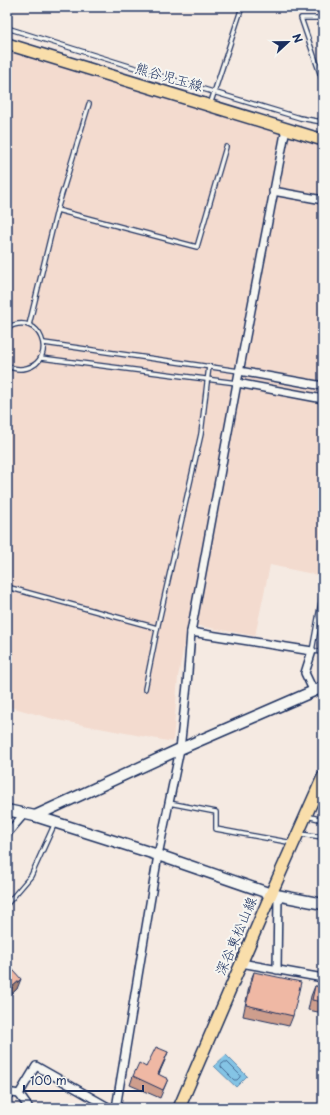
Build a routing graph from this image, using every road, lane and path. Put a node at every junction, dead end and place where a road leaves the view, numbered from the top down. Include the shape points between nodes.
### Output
1 (242, 7) edge
2 (323, 18) edge
3 (7, 28) edge
4 (7, 44) edge
5 (323, 82) edge
6 (215, 92) junction
7 (89, 104) dead end
8 (210, 105) junction
9 (323, 121) edge
10 (286, 128) junction
11 (323, 140) edge
12 (226, 146) dead end
13 (274, 191) junction
14 (323, 200) edge
15 (58, 210) junction
16 (29, 325) junction
17 (7, 328) edge
18 (44, 343) junction
19 (41, 358) junction
20 (7, 365) edge
21 (209, 366) junction
22 (239, 371) junction
23 (208, 379) junction
24 (237, 383) junction
25 (323, 386) edge
26 (323, 399) edge
27 (7, 587) edge
28 (323, 591) edge
29 (157, 628) junction
30 (191, 632) junction
31 (312, 651) junction
32 (323, 652) edge
33 (145, 689) dead end
34 (319, 690) edge
35 (180, 748) junction
36 (323, 777) edge
37 (169, 803) junction
38 (7, 810) edge
39 (25, 813) junction
40 (36, 816) junction
41 (306, 816) junction
42 (323, 820) edge
43 (56, 822) junction
44 (7, 834) edge
45 (323, 837) edge
46 (296, 838) junction
47 (158, 855) junction
48 (275, 895) junction
49 (7, 904) edge
50 (323, 904) edge
51 (241, 963) junction
52 (277, 970) junction
53 (323, 978) edge
54 (7, 1092) edge
55 (19, 1094) junction
56 (29, 1108) edge
57 (110, 1108) edge
58 (116, 1108) edge
59 (179, 1108) edge

1 - 6 lane
2 - 5 lane via 301,18
3 - 6 lane
4 - 8 main road, 熊谷児玉線
6 - 8 lane
6 - 9 lane via 300,118
7 - 15 lane
8 - 10 main road, 熊谷児玉線
10 - 11 main road, 熊谷児玉線
10 - 13 street
12 - 15 lane via 197,247
13 - 14 street
13 - 22 street
15 - 16 lane
16 - 17 lane via 13,324
16 - 18 lane via 39,332
18 - 19 lane
18 - 21 lane
19 - 20 lane via 36,364 23,370
19 - 23 lane
21 - 22 lane
21 - 23 lane
22 - 24 street
22 - 25 street
23 - 24 lane
23 - 29 lane via 201,434
24 - 26 street
24 - 30 street
27 - 29 lane
28 - 31 lane
29 - 33 lane
30 - 31 street
30 - 35 street
31 - 32 lane
31 - 34 street via 305,674
34 - 35 street
35 - 37 street
35 - 40 street
36 - 41 main road, 深谷東松山線
37 - 46 lane via 216,812 216,829
37 - 47 street
38 - 39 street
39 - 40 street
39 - 44 street
40 - 43 street
41 - 42 lane
41 - 46 main road, 深谷東松山線
43 - 47 street
43 - 49 lane via 31,876
45 - 46 lane
46 - 48 main road, 深谷東松山線
47 - 48 street
47 - 58 street
48 - 50 street
48 - 51 main road, 深谷東松山線
48 - 52 street
51 - 52 street
51 - 59 main road, 深谷東松山線
52 - 53 street
54 - 55 street
55 - 56 street
55 - 57 street via 36,1066

